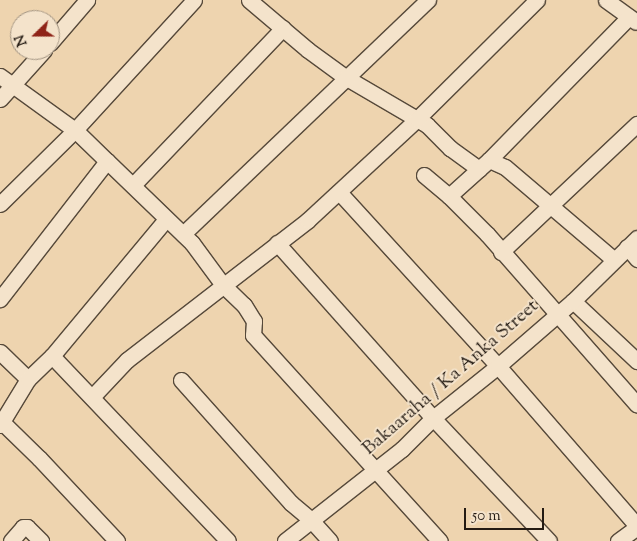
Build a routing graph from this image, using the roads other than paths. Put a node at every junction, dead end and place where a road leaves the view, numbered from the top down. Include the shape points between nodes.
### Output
1 (88, 0) edge
2 (194, 0) edge
3 (249, 0) edge
4 (428, 0) edge
5 (537, 0) edge
6 (606, 0) edge
7 (633, 20) edge
8 (283, 28) junction
9 (60, 32) edge
10 (35, 60) edge
11 (0, 76) edge
12 (345, 77) junction
13 (14, 85) junction
14 (0, 99) edge
15 (417, 119) junction
16 (637, 124) edge
17 (75, 130) junction
18 (107, 161) junction
19 (484, 164) junction
20 (424, 175) dead end
21 (133, 185) junction
22 (339, 192) junction
23 (449, 196) junction
24 (0, 204) edge
25 (551, 206) junction
26 (166, 219) junction
27 (183, 234) junction
28 (632, 242) edge
29 (277, 243) junction
30 (501, 252) junction
31 (637, 259) edge
32 (613, 260) junction
33 (223, 285) junction
34 (0, 299) edge
35 (573, 301) junction
36 (557, 313) junction
37 (0, 352) edge
38 (52, 356) junction
39 (637, 360) edge
40 (498, 366) junction
41 (28, 379) junction
42 (181, 380) dead end
43 (92, 397) junction
44 (637, 405) edge
45 (433, 418) junction
46 (1, 424) edge
47 (376, 471) junction
48 (311, 520) junction
49 (637, 526) edge
50 (10, 541) edge
51 (41, 541) edge
52 (117, 541) edge
53 (228, 541) edge
54 (285, 541) edge
55 (330, 541) edge
56 (440, 541) edge
57 (549, 541) edge
58 (618, 541) edge

1 - 9 street
2 - 17 street
3 - 8 street
4 - 12 street
5 - 15 street
6 - 7 street
7 - 19 street
8 - 12 street
8 - 21 street
10 - 13 street
11 - 13 street
12 - 15 street
12 - 27 street
13 - 14 street
13 - 17 street
15 - 19 street
15 - 22 street
16 - 25 street
17 - 18 street
17 - 24 street
18 - 21 street
18 - 34 street
19 - 23 street
19 - 25 street via 505,167
20 - 23 street
21 - 26 street
22 - 29 street
22 - 40 street
23 - 30 street
25 - 30 street
25 - 32 street
26 - 27 street
26 - 38 street
27 - 33 street
28 - 31 street
28 - 32 street, Bakaaraha / Ka Anka Street
29 - 33 street
29 - 45 street
30 - 36 street
32 - 35 street, Bakaaraha / Ka Anka Street
33 - 43 street via 127,360
33 - 47 street via 244,305 254,321 254,335
35 - 36 street, Bakaaraha / Ka Anka Street
35 - 39 street
36 - 40 street, Bakaaraha / Ka Anka Street
36 - 44 street
37 - 41 street
38 - 41 street
38 - 43 street
40 - 45 street, Bakaaraha / Ka Anka Street
40 - 49 street
41 - 46 street
42 - 48 street via 291,503
43 - 53 street
45 - 47 street, Bakaaraha / Ka Anka Street
45 - 57 street
46 - 52 street via 39,458
47 - 48 street, Bakaaraha / Ka Anka Street
47 - 56 street
48 - 54 street, Bakaaraha / Ka Anka Street
48 - 55 street
49 - 58 street
50 - 51 street via 23,527 27,527

